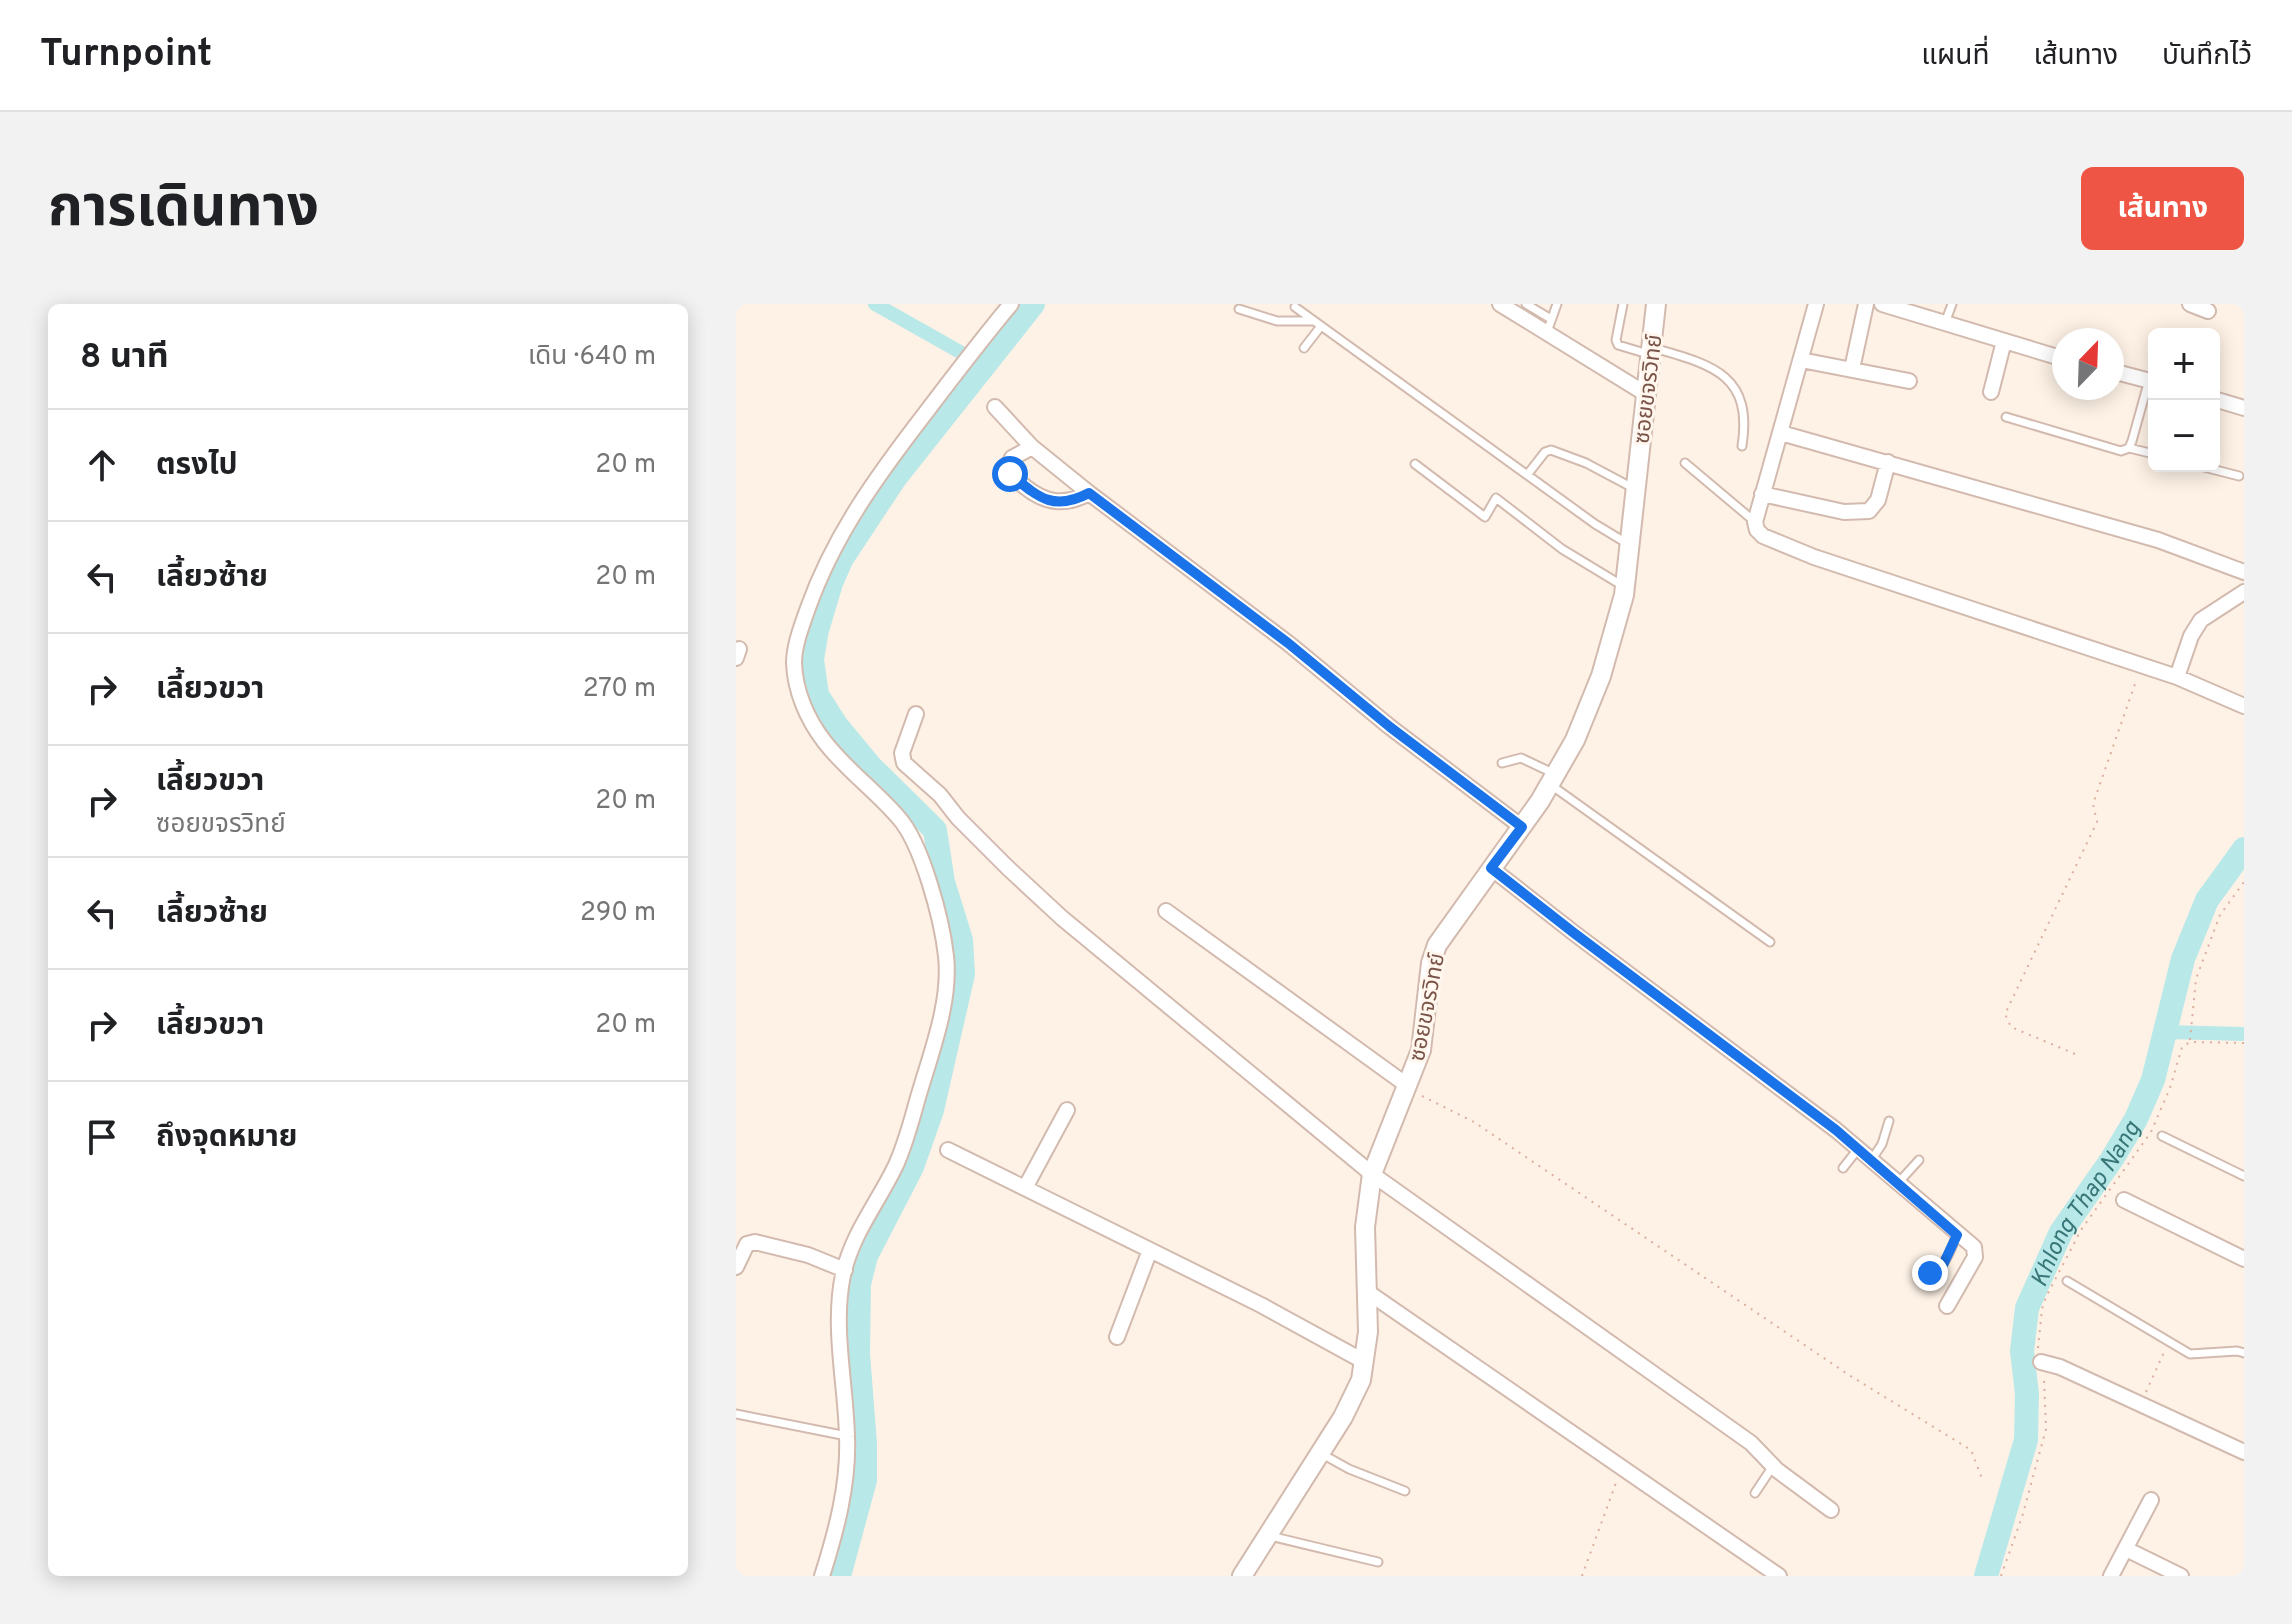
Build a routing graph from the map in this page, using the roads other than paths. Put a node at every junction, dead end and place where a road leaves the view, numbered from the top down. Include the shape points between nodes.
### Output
1 (1011, 304) edge
2 (1500, 304) edge
3 (1526, 304) edge
4 (1557, 304) edge
5 (1623, 304) edge
6 (1656, 304) edge
7 (1816, 304) edge
8 (1866, 304) edge
9 (1882, 304) edge
10 (1952, 304) edge
11 (2190, 304) edge
12 (1295, 307) dead end
13 (1239, 309) dead end
14 (2208, 311) dead end
15 (1313, 321) junction
16 (1945, 323) junction
17 (1321, 326) junction
18 (1548, 326) junction
19 (2004, 341) junction
20 (1304, 348) dead end
21 (1652, 351) junction
22 (2052, 355) edge
23 (1801, 360) junction
24 (1852, 369) junction
25 (2124, 374) edge
26 (2148, 380) edge
27 (1909, 381) dead end
28 (2148, 390) edge
29 (1991, 392) dead end
30 (1646, 394) junction
31 (2217, 400) edge
32 (995, 407) dead end
33 (2244, 408) edge
34 (2006, 417) dead end
35 (1781, 433) junction
36 (1742, 446) dead end
37 (1032, 447) junction
38 (2129, 448) junction
39 (2148, 453) edge
40 (1888, 462) junction
41 (1685, 463) dead end
42 (1415, 464) dead end
43 (2220, 471) edge
44 (1527, 475) junction
45 (2239, 476) dead end
46 (1636, 490) junction
47 (1089, 493) junction
48 (1762, 494) junction
49 (1755, 522) junction
50 (1630, 545) junction
51 (2244, 572) edge
52 (1625, 587) junction
53 (2244, 592) edge
54 (2177, 677) junction
55 (2244, 706) edge
56 (916, 714) dead end
57 (1502, 763) dead end
58 (1552, 779) junction
59 (1522, 827) junction
60 (1491, 868) junction
61 (1166, 911) dead end
62 (1770, 942) dead end
63 (1408, 1087) junction
64 (1067, 1110) dead end
65 (1889, 1121) dead end
66 (2162, 1136) dead end
67 (1858, 1149) junction
68 (948, 1150) dead end
69 (1919, 1160) dead end
70 (1871, 1161) junction
71 (1843, 1168) dead end
72 (1372, 1174) junction
73 (2244, 1176) edge
74 (1897, 1184) junction
75 (1025, 1188) junction
76 (2124, 1200) dead end
77 (1957, 1235) junction
78 (1150, 1250) junction
79 (2244, 1259) edge
80 (736, 1267) edge
81 (845, 1270) junction
82 (1919, 1274) dead end
83 (2067, 1281) dead end
84 (1369, 1293) junction
85 (1947, 1306) dead end
86 (1117, 1337) dead end
87 (2244, 1353) edge
88 (1365, 1362) junction
89 (2041, 1362) road end
90 (736, 1414) edge
91 (847, 1436) junction
92 (2244, 1452) edge
93 (1320, 1453) junction
94 (1773, 1466) junction
95 (1405, 1491) dead end
96 (1755, 1493) dead end
97 (2151, 1500) dead end
98 (1831, 1510) dead end
99 (1268, 1536) junction
100 (2126, 1549) junction
101 (1378, 1562) dead end
102 (822, 1576) edge
103 (1242, 1576) edge
104 (1779, 1576) edge
105 (2111, 1576) edge
106 (2181, 1576) edge

1 - 81 street via 848,521 815,589 794,661 797,688 814,727 914,839 946,956 937,1031 904,1144 857,1232
2 - 18 street
3 - 18 lane
4 - 18 lane
5 - 21 lane via 1618,345
6 - 21 street, ซอยขจรวิทย์
7 - 23 street
8 - 24 street
9 - 16 street
10 - 16 lane
11 - 14 street
12 - 15 lane
13 - 15 lane via 1277,321
15 - 17 lane
16 - 19 street
17 - 20 lane
17 - 44 lane
18 - 30 street
19 - 22 street
19 - 29 street
21 - 30 street, ซอยขจรวิทย์
21 - 36 lane via 1703,365 1731,382 1744,406
23 - 24 street
23 - 35 street
24 - 27 street
25 - 26 street
28 - 38 lane
30 - 46 street, ซอยขจรวิทย์
31 - 33 street
32 - 37 street
34 - 38 lane via 2111,449
35 - 40 street
35 - 48 street
37 - 47 street
37 - 47 street via 1012,458 1007,468 1030,491 1061,503
38 - 39 lane
40 - 48 street via 1878,500 1869,511 1844,512
40 - 51 street via 2158,540
41 - 49 lane
42 - 52 lane via 1485,517 1496,498 1562,549
43 - 45 lane
44 - 46 lane via 1551,450
44 - 50 lane
46 - 50 street, ซอยขจรวิทย์
47 - 59 street
48 - 49 street
49 - 54 street via 1763,536 1814,557
50 - 52 street, ซอยขจรวิทย์
52 - 58 street, ซอยขจรวิทย์ via 1601,676 1575,740
53 - 54 street via 2201,620
54 - 55 street
56 - 72 street via 902,753 904,763 958,818 1062,918
57 - 58 lane via 1521,758
58 - 59 street, ซอยขจรวิทย์
58 - 62 lane
59 - 60 street, ซอยขจรวิทย์
60 - 63 street, ซอยขจรวิทย์ via 1437,945 1421,1050
60 - 67 street
61 - 63 street
63 - 72 street, ซอยขจรวิทย์
64 - 75 street
65 - 70 lane
66 - 73 lane
67 - 70 street
67 - 71 lane
68 - 75 street
69 - 74 lane
70 - 74 street
72 - 84 street, ซอยขจรวิทย์ via 1365,1227
72 - 94 street via 1751,1443
74 - 77 street
75 - 78 street
76 - 79 street
77 - 82 lane via 1942,1267
77 - 85 street via 1974,1247 1975,1257
78 - 86 street
78 - 88 street
80 - 81 street via 747,1244 755,1242
81 - 91 street via 839,1313
83 - 87 lane via 2190,1354
84 - 88 street, ซอยขจรวิทย์
84 - 104 street
88 - 93 street, ซอยขจรวิทย์ via 1354,1397
89 - 92 street
90 - 91 lane
91 - 102 street via 844,1485
93 - 95 lane
93 - 99 street, ซอยขจรวิทย์
94 - 96 lane
94 - 98 street
97 - 100 street
99 - 101 lane
99 - 103 street, ซอยขจรวิทย์
100 - 105 street
100 - 106 street

